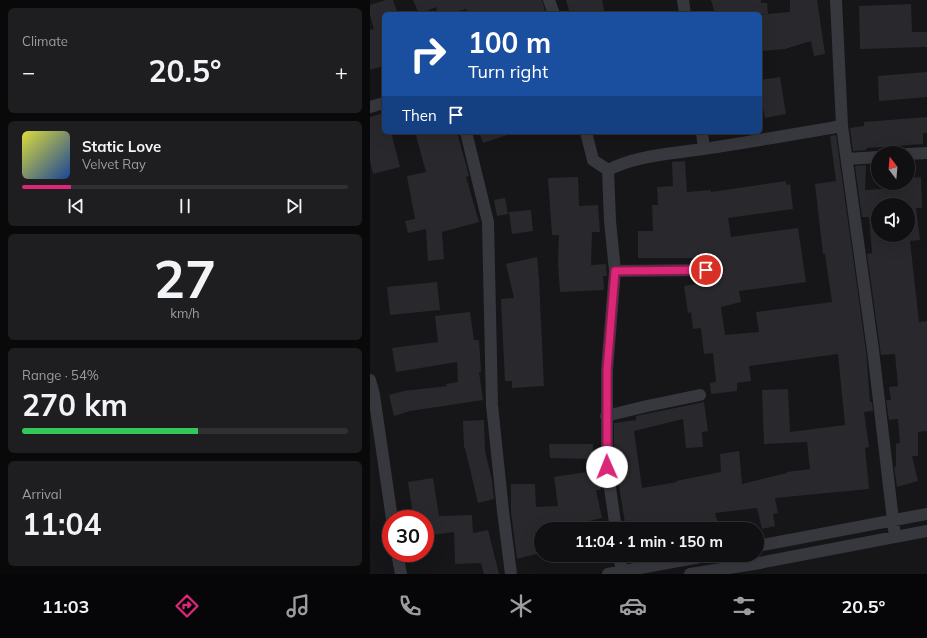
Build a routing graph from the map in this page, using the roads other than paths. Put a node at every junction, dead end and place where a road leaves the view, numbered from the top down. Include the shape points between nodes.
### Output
1 (549, 0) edge
2 (683, 0) edge
3 (836, 0) edge
4 (553, 12) edge
5 (685, 12) edge
6 (382, 104) edge
7 (370, 107) edge
8 (842, 126) junction
9 (466, 134) edge
10 (586, 134) edge
11 (702, 134) edge
12 (704, 149) junction
13 (927, 153) edge
14 (915, 154) edge
15 (871, 157) edge
16 (847, 159) junction
17 (608, 170) junction
18 (706, 270) dead end
19 (615, 271) junction
20 (370, 380) edge
21 (700, 395) dead end
22 (606, 416) junction
23 (374, 429) edge
24 (390, 510) edge
25 (927, 514) edge
26 (893, 521) junction
27 (615, 522) edge
28 (927, 531) edge
29 (895, 537) junction
30 (764, 545) edge
31 (399, 562) edge
32 (620, 562) edge
33 (674, 562) edge
34 (755, 569) edge
35 (622, 572) junction
36 (401, 574) edge
37 (511, 574) edge
38 (608, 574) edge
39 (690, 574) edge

1 - 4 street
2 - 5 street
3 - 8 street
6 - 7 street
8 - 12 street
8 - 16 street
9 - 37 street via 488,222 492,405
10 - 17 street via 592,160
11 - 12 street
12 - 17 street via 654,156
13 - 14 street
15 - 16 street
16 - 26 street
17 - 19 street
18 - 19 street
19 - 22 street
20 - 23 street via 374,395
21 - 22 street
22 - 27 street via 607,467
23 - 24 street
25 - 26 street
26 - 29 street
26 - 30 street
28 - 29 street
29 - 34 street
31 - 36 street
32 - 35 street
33 - 35 street
34 - 39 street
35 - 38 street

